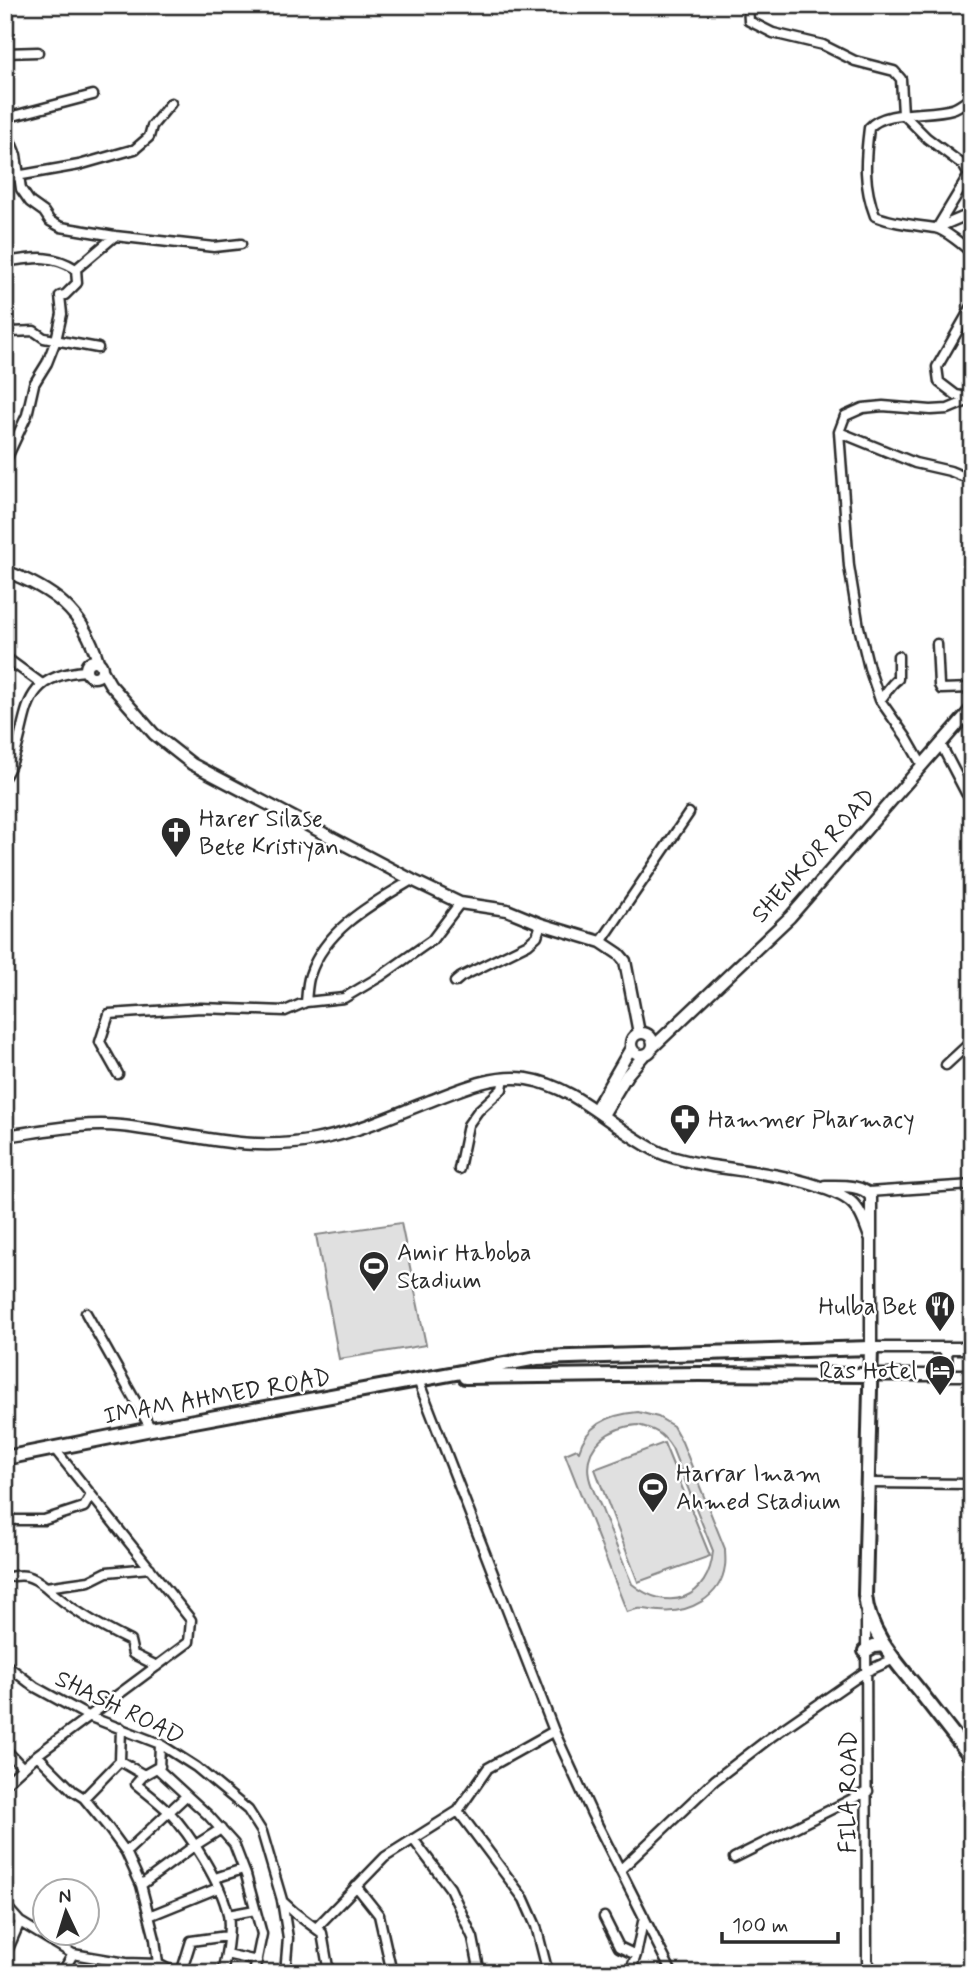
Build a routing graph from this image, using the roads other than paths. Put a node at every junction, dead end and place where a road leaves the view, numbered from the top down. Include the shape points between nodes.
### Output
1 (748, 5) edge
2 (38, 52) dead end
3 (5, 53) edge
4 (93, 95) dead end
5 (972, 97) edge
6 (171, 103) dead end
7 (903, 114) junction
8 (5, 116) edge
9 (5, 128) edge
10 (20, 177) junction
11 (5, 178) edge
12 (972, 213) edge
13 (937, 228) junction
14 (115, 236) junction
15 (241, 244) dead end
16 (972, 254) edge
17 (5, 262) edge
18 (76, 269) junction
19 (972, 306) edge
20 (5, 331) edge
21 (56, 340) junction
22 (98, 348) dead end
23 (972, 399) edge
24 (839, 432) junction
25 (5, 462) edge
26 (972, 480) edge
27 (5, 571) edge
28 (937, 644) dead end
29 (898, 656) dead end
30 (5, 657) edge
31 (94, 668) junction
32 (42, 684) junction
33 (972, 688) edge
34 (880, 700) junction
35 (972, 708) edge
36 (941, 746) junction
37 (922, 765) junction
38 (5, 776) edge
39 (972, 800) edge
40 (689, 813) dead end
41 (412, 880) junction
42 (460, 903) junction
43 (541, 924) junction
44 (601, 942) junction
45 (455, 982) dead end
46 (306, 1002) junction
47 (648, 1038) junction
48 (972, 1041) edge
49 (631, 1048) junction
50 (644, 1055) junction
51 (946, 1065) dead end
52 (118, 1074) dead end
53 (504, 1078) junction
54 (610, 1094) junction
55 (579, 1101) junction
56 (599, 1112) junction
57 (621, 1128) junction
58 (5, 1136) edge
59 (458, 1169) dead end
60 (816, 1185) junction
61 (972, 1185) edge
62 (868, 1192) junction
63 (870, 1237) junction
64 (86, 1313) dead end
65 (871, 1348) junction
66 (946, 1348) junction
67 (972, 1348) edge
68 (871, 1376) junction
69 (947, 1376) junction
70 (972, 1376) edge
71 (437, 1377) junction
72 (418, 1380) junction
73 (150, 1429) junction
74 (53, 1447) junction
75 (5, 1458) edge
76 (868, 1483) junction
77 (972, 1484) edge
78 (91, 1495) junction
79 (5, 1520) edge
80 (150, 1568) junction
81 (5, 1578) edge
82 (46, 1587) junction
83 (866, 1608) junction
84 (884, 1645) junction
85 (865, 1651) junction
86 (894, 1659) junction
87 (5, 1664) edge
88 (157, 1666) junction
89 (865, 1672) junction
90 (88, 1716) junction
91 (121, 1728) junction
92 (554, 1731) junction
93 (160, 1744) junction
94 (5, 1749) edge
95 (37, 1755) junction
96 (972, 1758) edge
97 (120, 1761) junction
98 (160, 1766) junction
99 (22, 1767) junction
100 (144, 1775) junction
101 (5, 1784) edge
102 (867, 1791) junction
103 (186, 1796) junction
104 (84, 1798) junction
105 (458, 1811) junction
106 (170, 1812) junction
107 (221, 1829) junction
108 (413, 1839) junction
109 (194, 1846) junction
110 (126, 1852) junction
111 (734, 1858) dead end
112 (243, 1870) junction
113 (620, 1870) junction
114 (215, 1878) junction
115 (141, 1885) junction
116 (356, 1886) junction
117 (218, 1888) junction
118 (282, 1900) junction
119 (5, 1905) edge
120 (255, 1910) junction
121 (228, 1915) junction
122 (149, 1916) junction
123 (604, 1917) dead end
124 (644, 1917) junction
125 (20, 1922) junction
126 (316, 1928) junction
127 (227, 1936) junction
128 (73, 1954) junction
129 (226, 1955) junction
130 (636, 1955) junction
131 (5, 1956) edge
132 (257, 1961) junction
133 (126, 1964) junction
134 (158, 1964) junction
135 (61, 1973) edge
136 (122, 1973) edge
137 (175, 1973) edge
138 (181, 1973) edge
139 (222, 1973) edge
140 (254, 1973) edge
141 (285, 1973) edge
142 (329, 1973) edge
143 (392, 1973) edge
144 (480, 1973) edge
145 (548, 1973) edge
146 (630, 1973) edge
147 (672, 1973) edge
148 (875, 1973) edge

1 - 7 street via 749,21 773,33 894,71 901,79
2 - 3 street
4 - 8 street
5 - 7 street via 952,109
6 - 10 street via 149,137 135,149
7 - 13 street via 963,165 968,175
7 - 13 street via 869,128 864,164 868,197 875,216
9 - 10 street
10 - 11 street
10 - 14 street via 21,189 50,221
12 - 13 street
13 - 16 street
14 - 15 street via 214,247
14 - 18 street
17 - 18 street via 41,257
18 - 21 street via 77,283 60,299
19 - 23 street via 937,367 939,382 956,395
20 - 21 street via 34,331
21 - 22 street
21 - 25 street
23 - 24 street via 948,410 863,408 845,416
24 - 26 street
24 - 34 street via 849,566 859,626
27 - 31 main road via 58,597 83,626 93,647
28 - 33 street via 941,689
29 - 34 street via 898,679
30 - 32 street
31 - 32 street via 69,672
31 - 41 main road via 154,734 192,764
32 - 38 street via 27,706
34 - 37 street
35 - 36 main road, SHENKOR ROAD
36 - 37 main road, SHENKOR ROAD
36 - 39 street
37 - 47 main road, SHENKOR ROAD via 790,918 677,1022
40 - 44 street
41 - 42 main road
41 - 46 street via 342,925 310,975
42 - 43 main road via 506,910
42 - 46 street via 432,940 381,976 344,998
43 - 44 main road
43 - 45 street via 528,944
44 - 47 main road via 625,961
46 - 52 street via 285,1011 201,1008 109,1014 100,1042
47 - 49 main road via 633,1037
47 - 50 main road via 650,1052
48 - 51 street
49 - 50 main road
49 - 54 main road
50 - 54 main road
53 - 55 main road via 528,1079
53 - 58 main road via 452,1092 348,1133 283,1145 248,1145 98,1125
53 - 59 street via 502,1089 468,1125
54 - 55 main road
54 - 56 main road
54 - 57 main road
55 - 56 main road
56 - 57 main road
57 - 60 main road via 648,1146 686,1161
60 - 62 main road
60 - 63 main road via 848,1199
61 - 62 street
62 - 63 main road
63 - 65 main road
64 - 73 street
65 - 66 main road
65 - 68 highway
65 - 71 highway, IMAM AHMED ROAD via 537,1358
66 - 67 main road
66 - 69 main road
68 - 69 main road
68 - 71 highway, IMAM AHMED ROAD
68 - 76 highway
69 - 70 main road
71 - 72 highway, IMAM AHMED ROAD
72 - 73 highway, IMAM AHMED ROAD
72 - 92 street
73 - 74 highway, IMAM AHMED ROAD
74 - 75 highway, IMAM AHMED ROAD
74 - 78 street
76 - 77 street
76 - 83 highway
78 - 79 street via 84,1507 44,1520
78 - 80 street
80 - 82 street via 107,1572 89,1581
80 - 88 street via 191,1620 190,1642
81 - 82 street via 32,1576
82 - 88 street via 96,1624 130,1641 133,1654
83 - 84 highway
83 - 85 street, FILA ROAD
84 - 85 highway
84 - 86 highway
85 - 89 street, FILA ROAD
86 - 89 street
86 - 96 highway
87 - 90 street, SHASH ROAD via 35,1687
88 - 90 street
89 - 102 street, FILA ROAD
89 - 113 street via 715,1780
90 - 91 street, SHASH ROAD
90 - 95 street
91 - 93 street, SHASH ROAD
91 - 97 street
92 - 105 street via 488,1768
92 - 113 street
93 - 98 street
93 - 118 street, SHASH ROAD via 197,1767 248,1810 262,1832
94 - 99 street
95 - 99 street
95 - 104 street
97 - 100 street
97 - 104 street
98 - 100 street
98 - 103 street
99 - 101 street
100 - 106 street via 136,1784
102 - 111 street
102 - 148 street, FILA ROAD via 867,1961
103 - 106 street
103 - 107 street
104 - 110 street
105 - 108 street
105 - 145 street via 524,1899 537,1926
106 - 109 street
106 - 110 street
107 - 109 street
107 - 112 street via 234,1844
108 - 116 street via 385,1857
108 - 144 street via 450,1888 473,1938
109 - 114 street
109 - 115 street
110 - 115 street
112 - 114 street
112 - 120 street
113 - 124 street
114 - 117 street
115 - 122 street
116 - 126 street
116 - 143 street via 379,1915
117 - 121 street
117 - 122 street
118 - 126 street
118 - 141 street, SHASH ROAD via 288,1938
119 - 125 street
120 - 121 street
120 - 132 street via 262,1934
121 - 127 street
122 - 134 street
123 - 130 street via 619,1947
124 - 130 street
124 - 147 street
125 - 128 street
125 - 131 street
126 - 142 street via 322,1933
127 - 129 street
127 - 138 street via 191,1941
128 - 133 street
128 - 135 street
129 - 132 street
129 - 139 street
130 - 146 street
132 - 140 street
133 - 134 street
133 - 136 street
134 - 137 street

